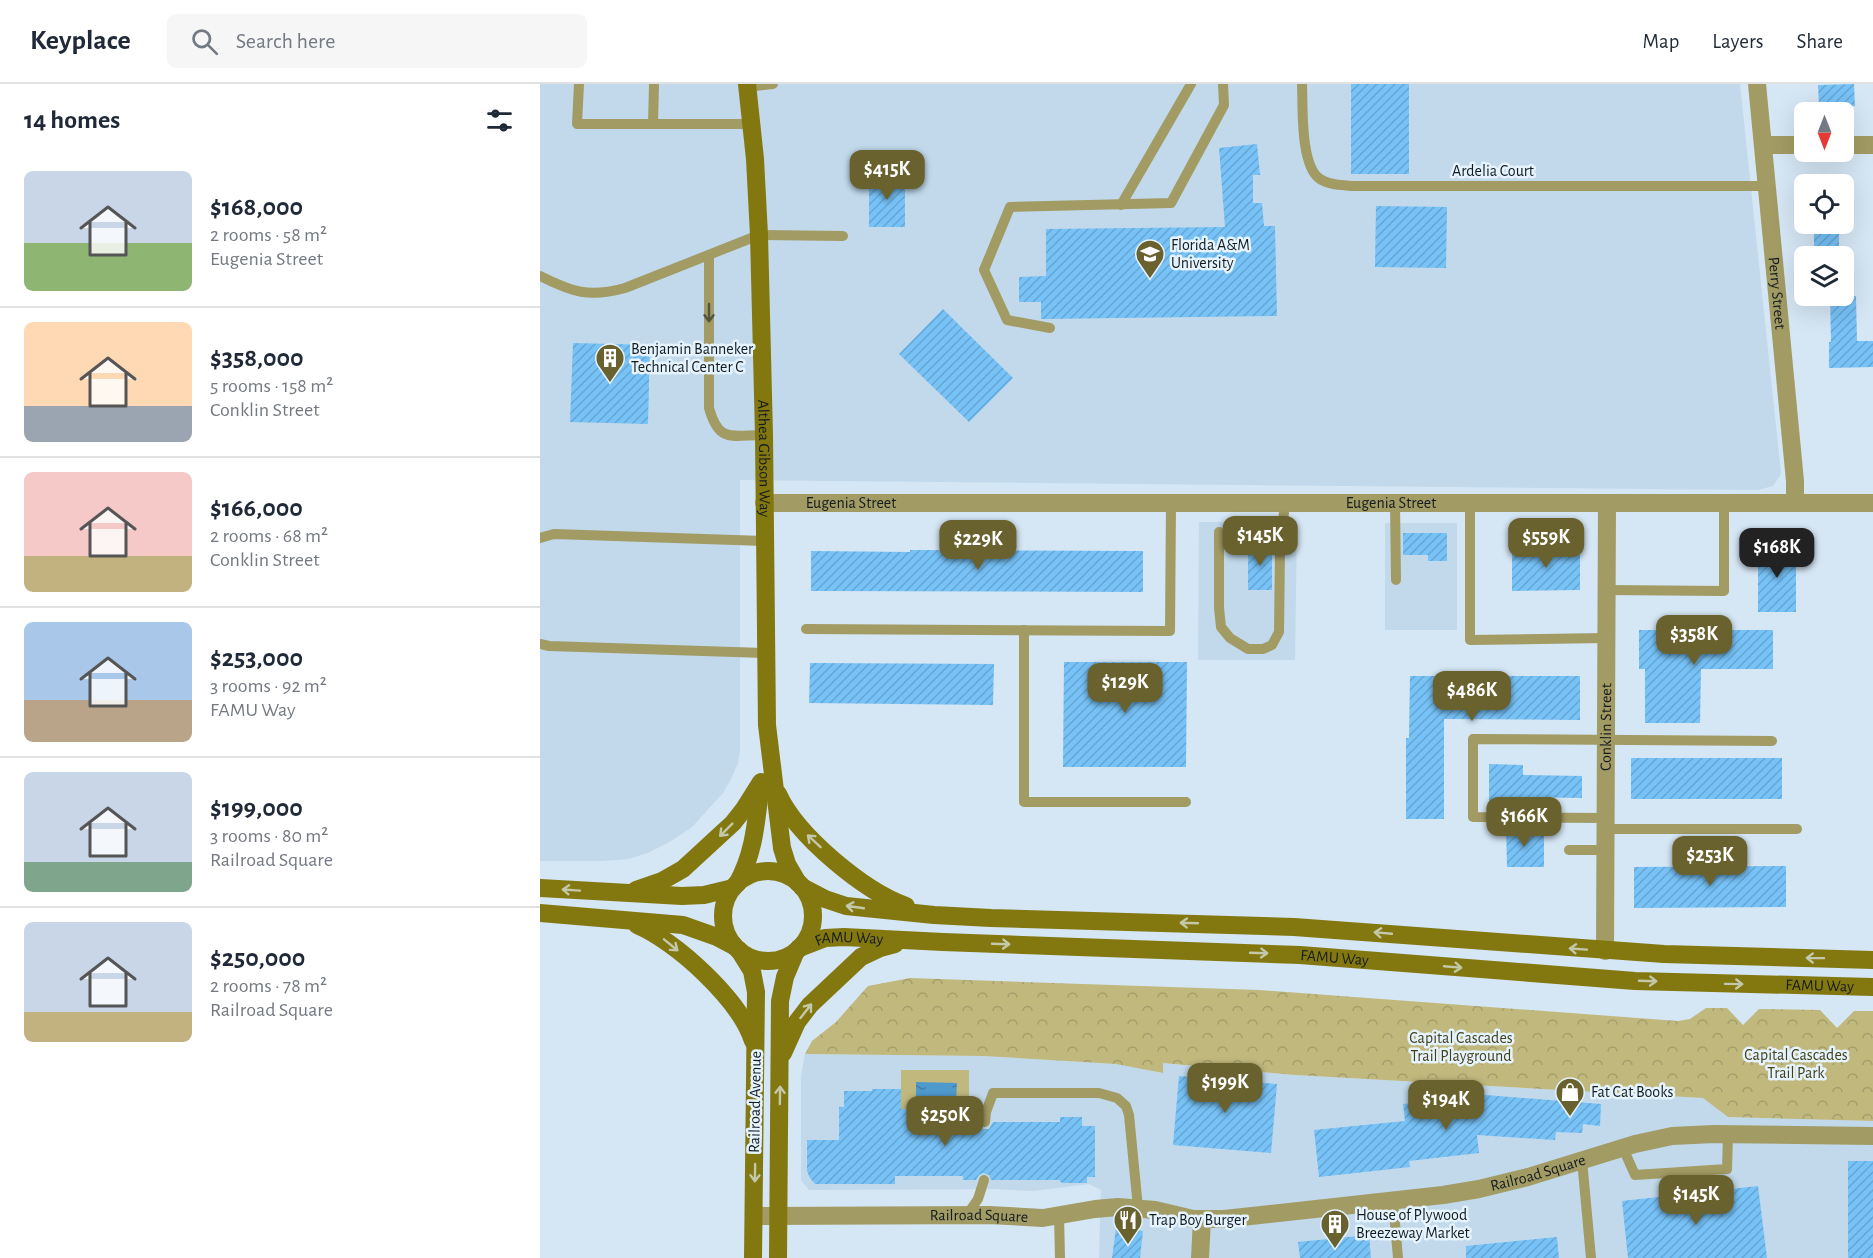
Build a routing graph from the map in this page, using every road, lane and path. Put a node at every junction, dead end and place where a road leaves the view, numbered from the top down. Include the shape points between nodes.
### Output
1 (579, 84) edge
2 (654, 84) edge
3 (773, 84) edge
4 (1191, 84) edge
5 (1223, 84) edge
6 (1302, 84) edge
7 (1757, 84) edge
8 (747, 86) edge
9 (653, 124) junction
10 (751, 124) junction
11 (1763, 145) junction
12 (1794, 145) edge
13 (1854, 145) edge
14 (1873, 145) edge
15 (1767, 186) junction
16 (1121, 205) junction
17 (759, 235) junction
18 (843, 236) dead end
19 (709, 255) junction
20 (540, 276) edge
21 (1050, 328) dead end
22 (764, 435) junction
23 (764, 503) junction
24 (1171, 503) junction
25 (1285, 503) junction
26 (1395, 503) junction
27 (1470, 503) junction
28 (1607, 503) junction
29 (1724, 503) junction
30 (1795, 503) junction
31 (1873, 503) edge
32 (1219, 532) dead end
33 (540, 538) edge
34 (765, 541) junction
35 (1396, 580) dead end
36 (1606, 590) junction
37 (806, 629) dead end
38 (1024, 630) junction
39 (1606, 638) junction
40 (540, 644) edge
41 (766, 653) junction
42 (1606, 740) junction
43 (1772, 741) dead end
44 (767, 783) junction
45 (1186, 802) dead end
46 (1606, 823) junction
47 (1797, 829) dead end
48 (1569, 850) dead end
49 (1606, 850) junction
50 (800, 885) junction
51 (735, 886) junction
52 (540, 888) edge
53 (615, 893) junction
54 (540, 913) edge
55 (934, 915) junction
56 (619, 919) junction
57 (916, 940) junction
58 (737, 948) junction
59 (798, 949) junction
60 (1605, 951) junction
61 (1873, 960) edge
62 (1873, 987) edge
63 (756, 1051) junction
64 (780, 1063) junction
65 (985, 1122) dead end
66 (1728, 1134) junction
67 (1873, 1136) edge
68 (1623, 1148) junction
69 (1582, 1160) junction
70 (984, 1179) dead end
71 (1393, 1200) junction
72 (1138, 1208) junction
73 (967, 1215) junction
74 (1059, 1215) junction
75 (754, 1216) junction
76 (778, 1216) junction
77 (1202, 1219) junction
78 (753, 1258) edge
79 (778, 1258) edge
80 (1060, 1258) edge
81 (1200, 1258) edge
82 (1398, 1258) edge
83 (1591, 1258) edge

1 - 9 lane via 577,124
2 - 9 lane
3 - 8 lane
4 - 16 lane
5 - 16 lane via 1224,105 1171,204
6 - 15 lane, Ardelia Court via 1308,163 1320,179 1334,184
7 - 11 street, Perry Street
8 - 10 street, Althea Gibson Way
9 - 10 lane
10 - 17 street, Althea Gibson Way
11 - 12 street
11 - 15 street, Perry Street
13 - 14 street
15 - 30 street, Perry Street
16 - 21 lane via 1011,207 984,270 1008,320
17 - 18 lane
17 - 19 lane
17 - 22 street, Althea Gibson Way
19 - 20 lane via 605,294 582,293
19 -> 22 lane via 709,408 714,426 728,436
22 - 23 street, Althea Gibson Way
23 - 24 street, Eugenia Street
23 - 34 street, Althea Gibson Way
24 - 25 street, Eugenia Street
24 - 38 lane via 1170,631
25 - 26 street, Eugenia Street
25 - 32 lane via 1279,632 1272,645 1263,649 1248,649 1221,627
26 - 27 street, Eugenia Street
26 - 35 lane
27 - 28 street, Eugenia Street
27 - 39 lane via 1470,640
28 - 29 street, Eugenia Street
28 - 36 street, Conklin Street
29 - 30 street, Eugenia Street
29 - 36 lane via 1724,591
30 - 31 street, Eugenia Street
33 - 34 lane via 554,534
34 - 41 street, Althea Gibson Way
36 - 39 street, Conklin Street
37 - 38 lane
38 - 45 lane via 1024,802
39 - 42 street, Conklin Street
40 - 41 lane
41 - 44 street, Althea Gibson Way
42 - 43 lane
42 - 46 street, Conklin Street
42 - 46 lane via 1473,739 1473,817
44 - 50 street, Althea Gibson Way via 787,864
44 - 51 street, Althea Gibson Way via 751,854
44 -> 53 street via 733,824 683,869 654,885
55 -> 44 street via 894,902 862,884 797,825
46 - 47 lane
46 - 49 street, Conklin Street
48 - 49 lane
49 - 60 street, Conklin Street
50 - 51 street, FAMU Way via 787,876 767,872 754,874
55 -> 50 street, FAMU Way via 846,906
50 - 59 street, FAMU Way via 812,905 813,918
51 - 53 street, FAMU Way via 693,896
51 - 58 street via 725,904 723,921
53 -> 52 street, FAMU Way
54 - 56 street, FAMU Way
60 -> 55 street, FAMU Way via 1294,927
56 - 58 street, FAMU Way via 691,927
56 -> 63 street via 659,936 716,986 743,1018
57 - 59 street, FAMU Way via 835,937 816,940
57 -> 62 street, FAMU Way via 1300,955 1635,981
64 -> 57 street via 803,1013 853,963 880,948
58 - 59 street, FAMU Way via 750,957 768,961
58 - 63 street, Railroad Avenue via 756,985
59 - 64 street, Railroad Avenue via 781,993
61 -> 60 street, FAMU Way
63 -> 75 street, Railroad Avenue
76 -> 64 street, Railroad Avenue
65 - 72 lane via 993,1093 1093,1092 1123,1102 1129,1115
66 - 67 street, Railroad Square
66 - 68 street, Railroad Square via 1672,1136
66 - 68 lane via 1727,1170 1635,1175
68 - 69 street, Railroad Square
69 - 71 street, Railroad Square via 1496,1186
69 - 83 lane
70 - 73 lane via 978,1199
71 - 77 street, Railroad Square
71 - 82 lane
72 - 74 street, Railroad Square
72 - 77 street, Railroad Square
73 - 74 street, Railroad Square
73 - 76 street, Railroad Square
74 - 80 lane
75 - 76 street, Railroad Square
75 - 78 street, Railroad Avenue
76 - 79 street, Railroad Avenue
77 - 81 street

